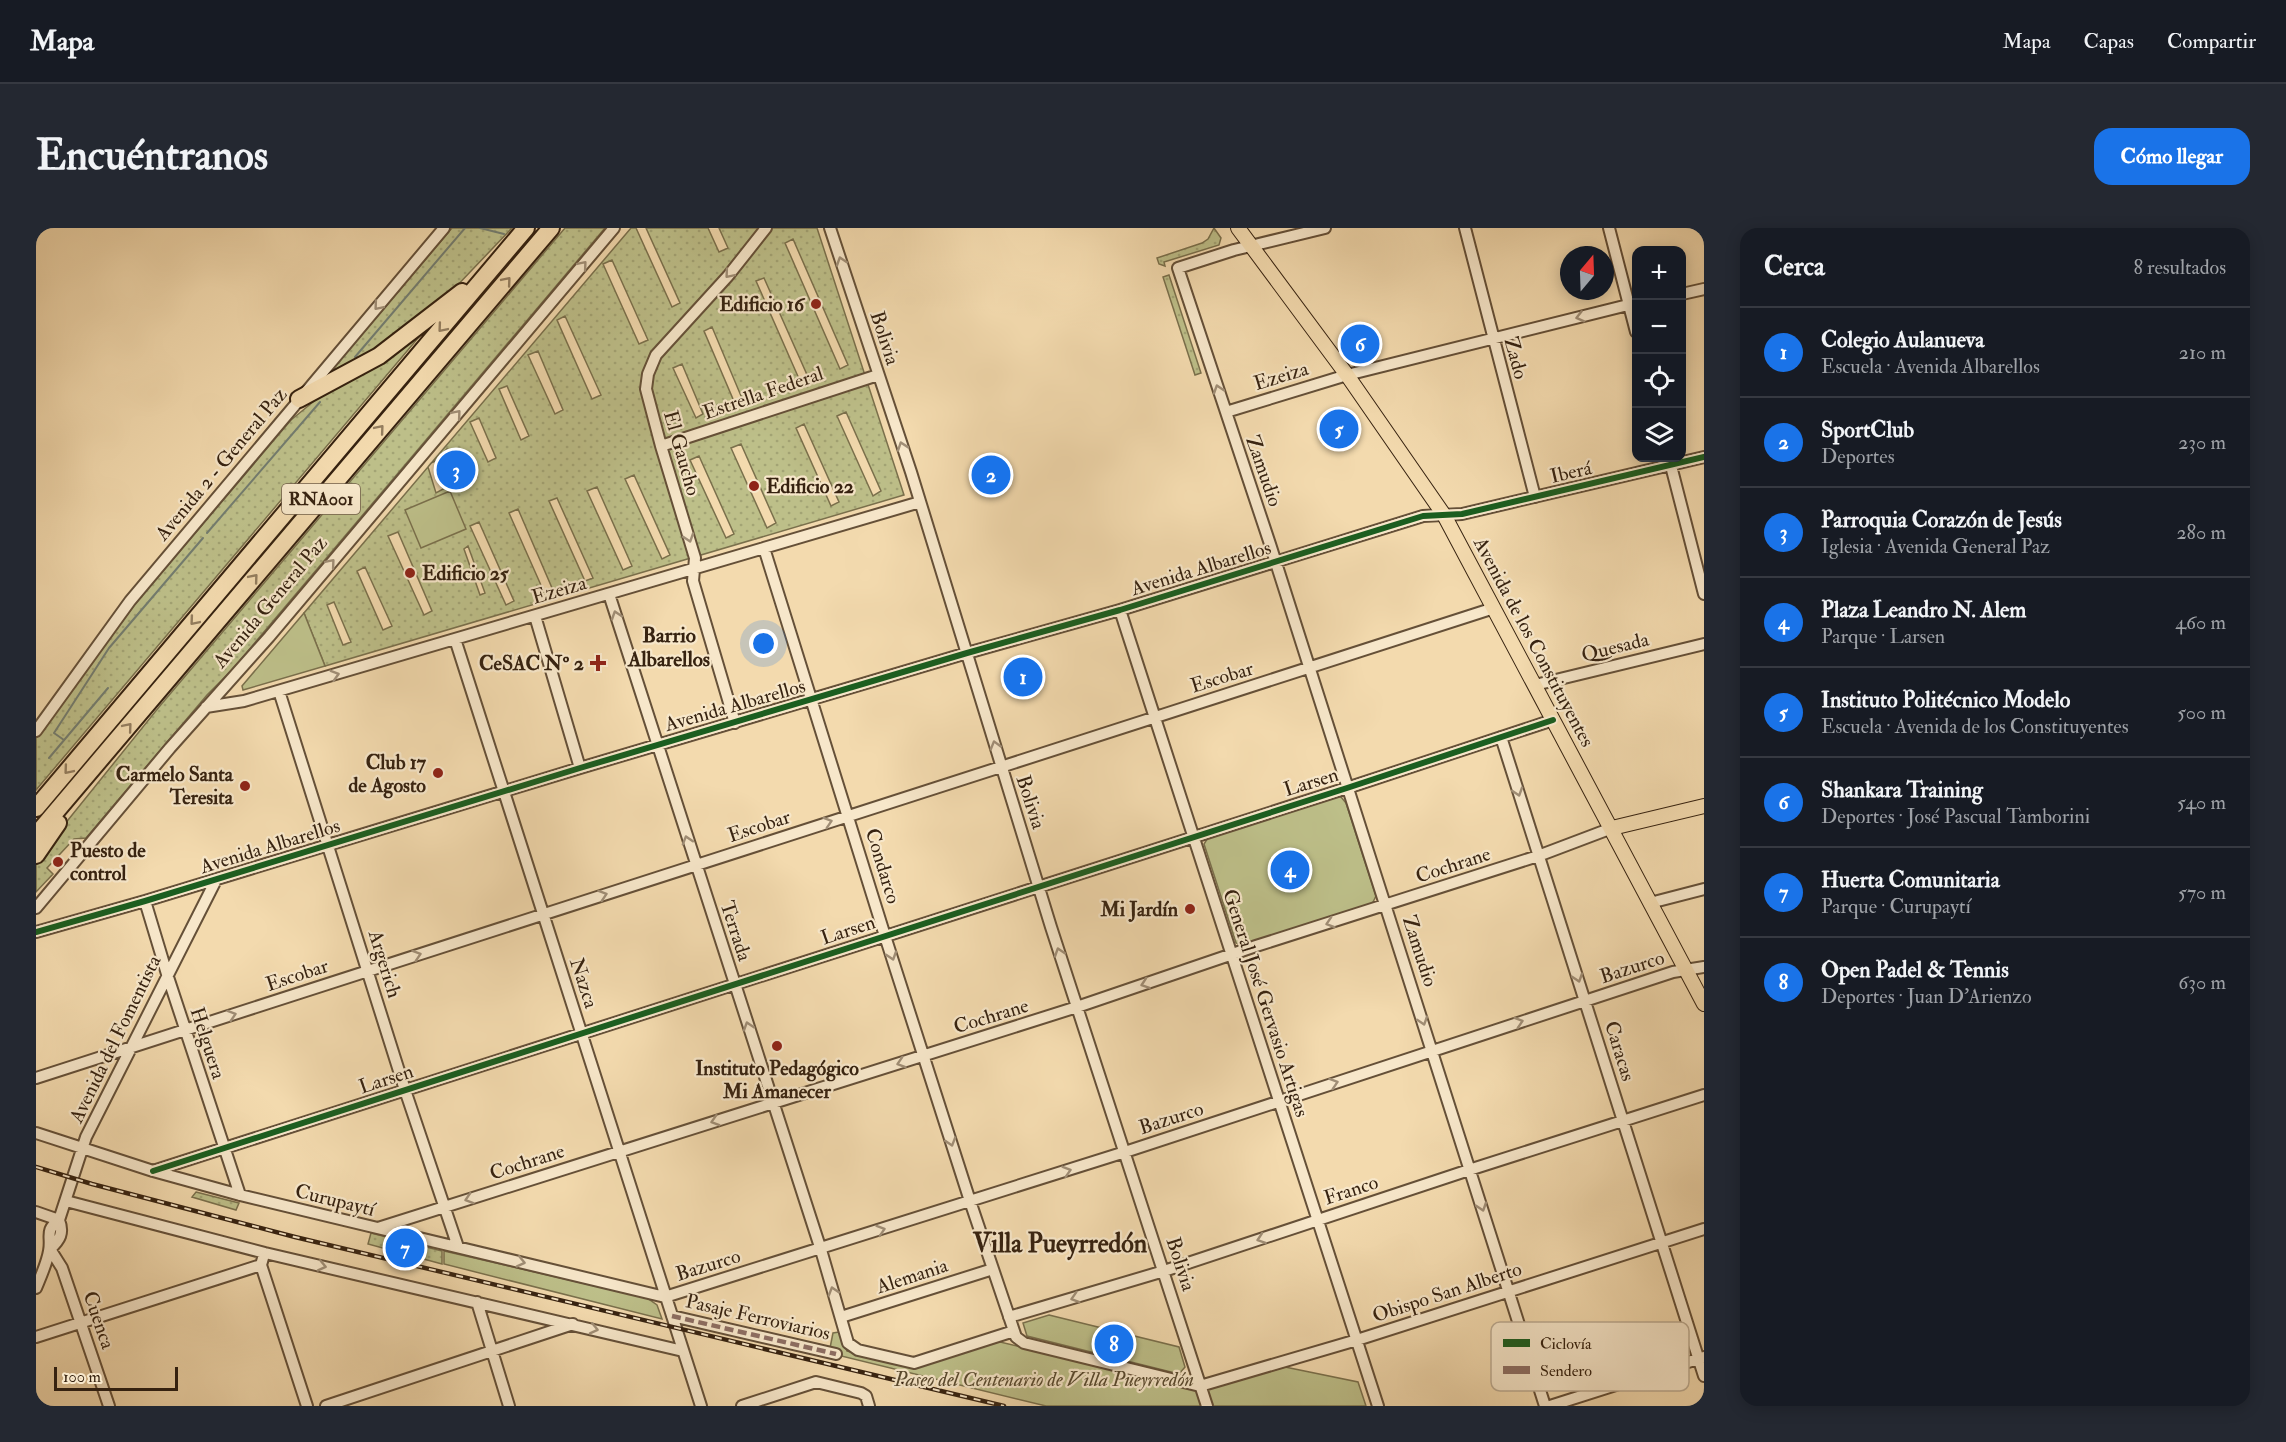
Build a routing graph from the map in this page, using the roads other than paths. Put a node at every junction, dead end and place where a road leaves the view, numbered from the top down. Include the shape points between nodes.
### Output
1 (444, 228) edge
2 (526, 228) edge
3 (551, 228) edge
4 (614, 228) edge
5 (766, 228) edge
6 (830, 228) edge
7 (1238, 228) edge
8 (1321, 228) edge
9 (1465, 228) edge
10 (1609, 228) edge
11 (1252, 246) junction
12 (493, 267) junction
13 (1704, 289) edge
14 (1686, 293) edge
15 (1632, 301) edge
16 (1632, 304) edge
17 (1492, 338) junction
18 (878, 375) junction
19 (1347, 375) junction
20 (299, 399) junction
21 (1226, 412) junction
22 (660, 446) junction
23 (1704, 457) edge
24 (1686, 459) edge
25 (1666, 462) edge
26 (1670, 462) edge
27 (1535, 497) junction
28 (920, 502) junction
29 (1444, 515) junction
30 (764, 548) junction
31 (1274, 562) junction
32 (695, 568) junction
33 (609, 594) junction
34 (1704, 594) edge
35 (1494, 608) junction
36 (1120, 610) junction
37 (535, 616) junction
38 (455, 639) junction
39 (1704, 644) edge
40 (968, 653) junction
41 (1309, 669) junction
42 (1535, 685) junction
43 (279, 691) junction
44 (810, 701) junction
45 (206, 706) junction
46 (1155, 717) junction
47 (1553, 720) junction
48 (735, 723) junction
49 (36, 731) edge
50 (1501, 737) junction
51 (658, 745) junction
52 (1001, 766) junction
53 (580, 768) junction
54 (90, 771) junction
55 (1347, 788) junction
56 (504, 791) junction
57 (1704, 806) edge
58 (36, 808) edge
59 (849, 816) junction
60 (1612, 828) junction
61 (36, 835) edge
62 (1193, 837) junction
63 (328, 846) junction
64 (36, 855) edge
65 (1538, 856) junction
66 (695, 865) junction
67 (216, 880) junction
68 (1039, 886) junction
69 (1704, 889) edge
70 (49, 890) junction
71 (145, 901) junction
72 (36, 902) edge
73 (1650, 903) junction
74 (1386, 905) junction
75 (36, 908) edge
76 (543, 914) junction
77 (36, 932) edge
78 (885, 936) junction
79 (1232, 954) junction
80 (1704, 967) edge
81 (1686, 970) junction
82 (368, 971) junction
83 (167, 974) junction
84 (734, 984) junction
85 (1585, 1001) junction
86 (1704, 1004) edge
87 (1077, 1007) junction
88 (185, 1030) junction
89 (582, 1033) junction
90 (132, 1047) junction
91 (1432, 1051) junction
92 (924, 1055) junction
93 (36, 1078) edge
94 (405, 1090) junction
95 (1704, 1095) edge
96 (1279, 1102) junction
97 (772, 1103) junction
98 (1623, 1121) junction
99 (36, 1133) edge
100 (82, 1149) junction
101 (224, 1149) junction
102 (619, 1152) junction
103 (1125, 1152) junction
104 (1469, 1170) junction
105 (153, 1171) junction
106 (240, 1195) junction
107 (66, 1201) junction
108 (970, 1201) junction
109 (444, 1207) junction
110 (36, 1212) edge
111 (60, 1220) junction
112 (1316, 1220) junction
113 (378, 1228) junction
114 (1704, 1229) edge
115 (1662, 1242) junction
116 (458, 1247) junction
117 (50, 1249) junction
118 (821, 1250) junction
119 (265, 1253) junction
120 (261, 1264) junction
121 (993, 1269) junction
122 (1164, 1271) junction
123 (36, 1288) edge
124 (1509, 1290) junction
125 (665, 1297) junction
126 (477, 1302) junction
127 (672, 1316) junction
128 (841, 1317) junction
129 (1009, 1317) junction
130 (1519, 1322) edge
131 (82, 1324) junction
132 (573, 1324) junction
133 (1014, 1331) junction
134 (36, 1337) edge
135 (1357, 1340) junction
136 (683, 1351) junction
137 (492, 1352) junction
138 (836, 1354) dead end
139 (1701, 1357) edge
140 (1704, 1376) edge
141 (1200, 1386) junction
142 (1540, 1391) edge
143 (1596, 1391) edge
144 (868, 1401) edge
145 (109, 1406) edge
146 (307, 1406) edge
147 (326, 1406) edge
148 (509, 1406) edge
149 (701, 1406) edge
150 (742, 1406) edge
151 (1207, 1406) edge
152 (1378, 1406) edge
153 (1545, 1406) edge
154 (1550, 1406) edge

1 -> 20 street, Avenida 2 - General Paz
2 - 12 highway, RNA001
54 -> 3 highway, Avenida General Paz / RNA001
45 -> 4 street, Avenida General Paz via 269,637
5 -> 22 street, El Gaucho via 653,361 646,389
18 -> 6 street, Bolivia
7 - 11 main road, Avenida de los Constituyentes
8 - 11 street
9 - 17 street, Zado
10 - 15 street
11 - 19 main road, Avenida de los Constituyentes
21 -> 11 street, Zamudio via 1178,268
12 - 20 highway via 379,356
12 -> 58 highway, RNA001
13 - 14 street
16 -> 17 street, Ezeiza
17 - 19 street, Ezeiza
17 - 27 street, Zado
18 - 22 street, Estrella Federal
28 -> 18 street, Bolivia
19 - 21 street, Ezeiza
19 - 29 main road, Avenida de los Constituyentes
20 - 49 street, Avenida 2 - General Paz via 130,601
21 - 31 street, Zamudio
22 -> 32 street, El Gaucho
23 - 24 street, Iberá
25 - 27 street, Iberá
26 - 34 street
27 - 29 street, Iberá
28 - 30 street, Ezeiza
28 - 40 street, Bolivia
29 - 31 street, Avenida Albarellos via 1423,516
29 - 35 main road, Avenida de los Constituyentes
30 - 32 street, Ezeiza
30 - 44 street, Condarco
31 - 36 street, Avenida Albarellos
31 - 41 street, Zamudio
32 - 33 street, Ezeiza
32 - 48 street, El Gaucho via 693,581
33 - 37 street, Ezeiza
51 -> 33 street, Terrada
35 - 41 street, Escobar
35 - 42 main road, Avenida de los Constituyentes
36 - 40 street, Avenida Albarellos
36 - 46 street, General José Gervasio Artigas
37 - 38 street, Ezeiza
37 - 53 street
43 -> 38 street, Ezeiza
38 - 56 street, Nazca
39 - 42 street, Quesada
40 - 44 street, Avenida Albarellos
52 -> 40 street, Bolivia
41 - 46 street, Escobar
41 - 55 street, Zamudio
42 - 47 main road, Avenida de los Constituyentes
43 - 45 street, Ezeiza
43 - 63 street, Argerich
44 - 48 street, Avenida Albarellos
44 - 59 street, Condarco
45 - 70 street, Avenida General Paz
46 - 52 street, Escobar
46 - 62 street, General José Gervasio Artigas
47 - 50 street, Larsen
47 - 60 main road, Avenida de los Constituyentes
48 - 51 street, Avenida Albarellos
50 - 55 street, Larsen
50 -> 65 street, Caracas
51 - 53 street, Avenida Albarellos
66 -> 51 street, Terrada
52 - 59 street, Escobar
52 - 68 street, Bolivia
53 - 56 street, Avenida Albarellos
54 - 61 highway, Avenida General Paz / RNA001
54 - 64 highway
55 - 62 street, Larsen
55 - 74 street, Zamudio
56 - 63 street, Avenida Albarellos
56 - 76 street, Nazca
57 - 60 main road
66 -> 59 street, Escobar
59 - 78 street, Condarco
60 - 65 street, Cochrane
60 - 73 main road, Avenida de los Constituyentes
62 - 68 street, Larsen
62 - 79 street, General José Gervasio Artigas
63 - 67 street, Avenida Albarellos
63 - 82 street, Argerich
65 - 74 street, Cochrane
65 -> 85 street, Caracas
76 -> 66 street, Escobar
66 - 84 street, Terrada
67 - 71 street, Avenida Albarellos
67 - 83 street, Avenida del Fomentista
68 - 78 street, Larsen
87 -> 68 street, Bolivia
69 - 73 street
70 - 72 street, Avenida General Paz
70 - 75 street, Avenida General Paz
71 - 77 street, Avenida Albarellos
71 - 83 street, Helguera
73 - 81 main road, Avenida de los Constituyentes
74 -> 79 street, Cochrane
74 -> 91 street, Zamudio
82 -> 76 street, Escobar
76 - 89 street, Nazca
78 - 84 street, Larsen
78 -> 92 street, Condarco
79 -> 87 street, Cochrane
79 - 96 street, General José Gervasio Artigas
80 - 81 street, Bazurco
81 - 85 street, Bazurco
81 - 86 main road, Avenida de los Constituyentes
88 -> 82 street, Escobar
82 - 94 street, Argerich
83 - 88 street, Helguera
83 - 90 street, Avenida del Fomentista
84 - 89 street, Larsen
97 -> 84 street, Terrada
91 -> 85 street, Bazurco
85 - 98 street, Caracas
87 - 92 street, Cochrane
87 - 103 street, Bolivia
88 - 90 street, Escobar
88 - 101 street, Helguera
89 - 94 street, Larsen
89 - 102 street, Nazca
90 - 93 street, Escobar
90 - 100 street, Avenida del Fomentista
96 -> 91 street, Bazurco
91 - 104 street, Zamudio
92 -> 97 street, Cochrane
92 -> 108 street, Condarco
94 - 101 street, Larsen
94 - 109 street, Argerich
95 - 98 street, Franco
96 - 103 street, Bazurco
96 - 112 street, General José Gervasio Artigas
97 -> 102 street, Cochrane
97 - 118 street, Terrada
98 - 104 street, Franco
98 - 115 street, Caracas
99 - 100 street, Curupaytí
100 - 105 street, Curupaytí
100 - 107 street, Avenida del Fomentista
101 - 105 street, Larsen
101 - 106 street, Helguera
102 -> 109 street, Cochrane
102 - 125 street, Nazca
108 -> 103 street, Bazurco
103 - 122 street, Bolivia
104 - 112 street, Franco
104 -> 124 street, Zamudio
105 - 106 street, Curupaytí
106 - 113 street, Curupaytí
107 - 111 street, Avenida del Fomentista
107 - 119 street
118 -> 108 street, Bazurco
108 - 121 street, Condarco
109 - 113 street, Cochrane
109 - 116 street, Argerich
110 - 111 street
111 - 117 street, Avenida del Fomentista via 63,1229 59,1241
112 -> 122 street, Franco
112 - 135 street, General José Gervasio Artigas
113 - 116 street, Curupaytí
114 - 115 street, Obispo San Alberto
115 - 124 street, Obispo San Alberto
115 - 139 street, Caracas
116 -> 125 street, Curupaytí
117 - 123 street, Avenida del Fomentista
117 - 131 street, Cuenca via 62,1268
118 - 125 street, Bazurco
128 -> 118 street, Terrada
119 - 120 street
119 -> 126 street
120 - 131 street
120 - 146 street
121 - 128 street, Alemania
121 - 129 street, Condarco
122 -> 129 street, Franco
122 - 141 street, Bolivia
124 - 130 street, Zamudio
124 - 135 street, Obispo San Alberto
125 - 127 street, Nazca
126 - 132 street
126 - 137 street
127 - 136 street, Nazca
127 - 138 street, Pasaje Ferroviarios
128 - 133 street, Terrada via 851,1347 914,1363
129 - 133 street, Condarco
131 - 134 street
131 - 145 street, Cuenca
132 -> 136 street
132 - 137 street
133 - 141 street via 1024,1343
135 - 141 street, Obispo San Alberto
135 - 152 street, General José Gervasio Artigas
136 - 149 street, Nazca
137 - 147 street
137 - 148 street
139 - 140 street, Caracas
141 - 151 street, Bolivia
142 - 153 street, Zamudio
143 - 154 street
144 - 150 street via 816,1382

